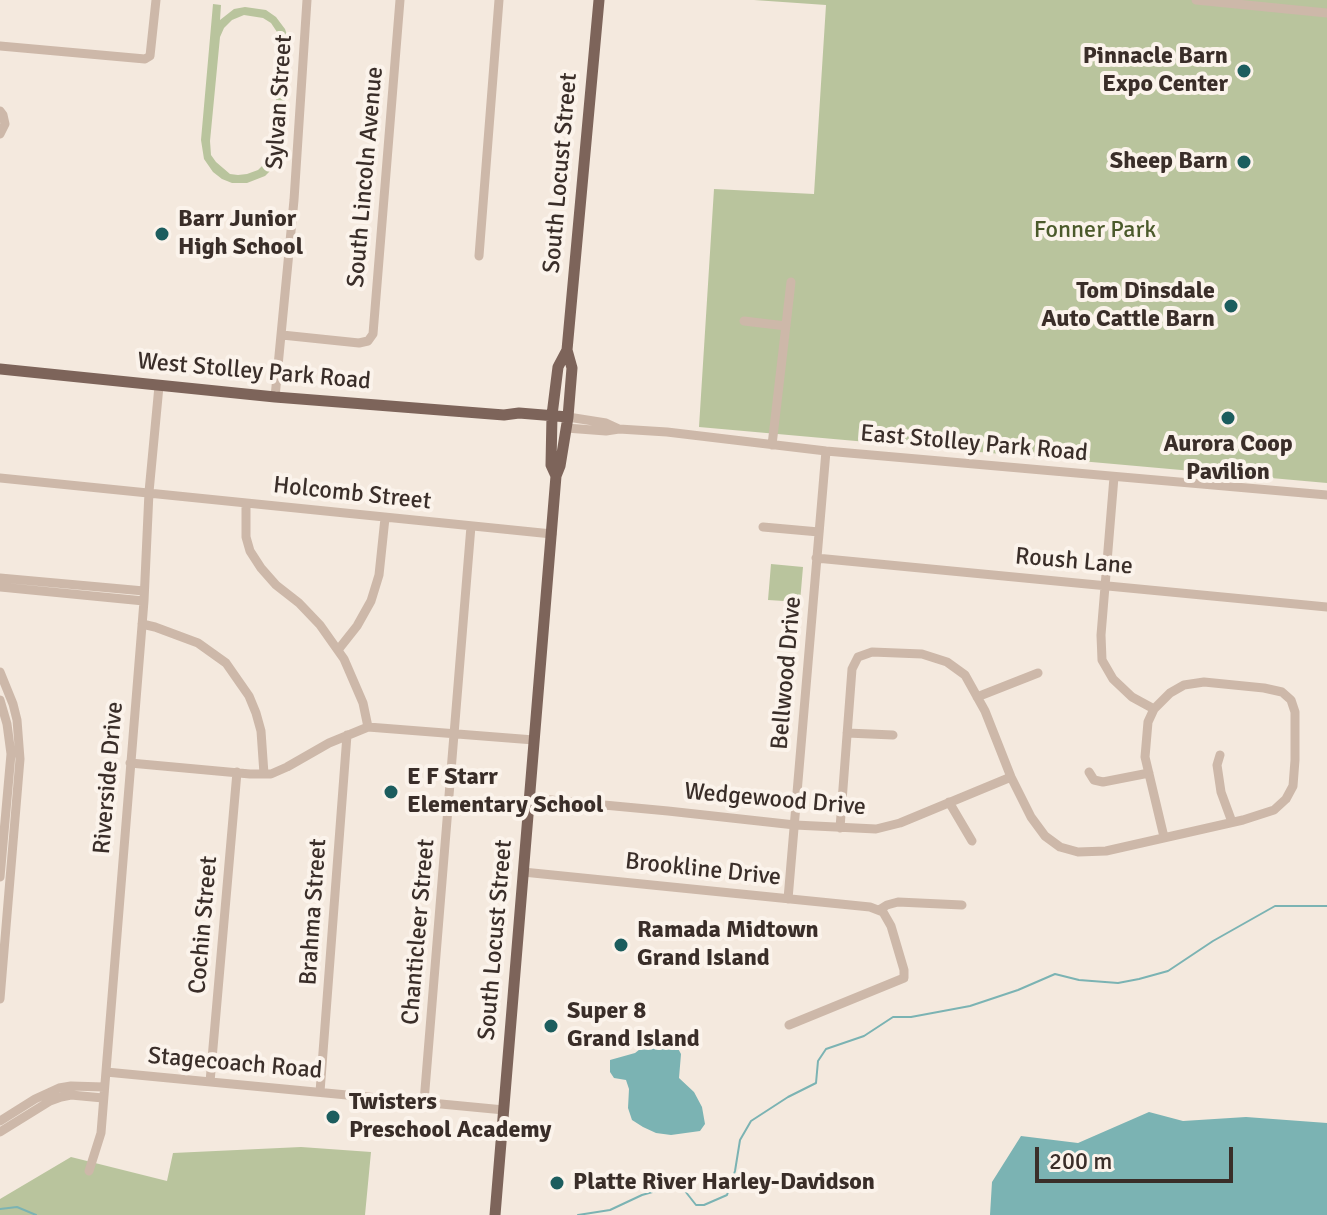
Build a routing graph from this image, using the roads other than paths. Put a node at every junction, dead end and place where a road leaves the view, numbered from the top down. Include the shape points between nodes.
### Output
1 (156, 0) edge
2 (307, 0) edge
3 (400, 0) edge
4 (499, 0) edge
5 (599, 0) edge
6 (1196, 0) edge
7 (1327, 13) edge
8 (0, 46) edge
9 (0, 111) edge
10 (0, 134) edge
11 (479, 256) dead end
12 (791, 282) dead end
13 (744, 321) dead end
14 (786, 326) junction
15 (282, 335) junction
16 (567, 350) junction
17 (0, 369) edge
18 (159, 386) junction
19 (275, 397) junction
20 (552, 419) junction
21 (567, 422) junction
22 (772, 445) junction
23 (826, 451) junction
24 (556, 476) junction
25 (1114, 477) junction
26 (0, 478) edge
27 (149, 492) junction
28 (1327, 495) edge
29 (246, 503) junction
30 (385, 518) junction
31 (471, 526) junction
32 (763, 527) dead end
33 (819, 532) junction
34 (552, 534) junction
35 (816, 558) junction
36 (0, 578) edge
37 (1105, 585) junction
38 (0, 587) edge
39 (144, 596) junction
40 (1327, 607) edge
41 (142, 624) junction
42 (338, 650) junction
43 (0, 672) edge
44 (1038, 673) dead end
45 (977, 697) junction
46 (0, 700) edge
47 (1154, 709) junction
48 (368, 727) junction
49 (455, 733) junction
50 (847, 733) junction
51 (347, 735) junction
52 (893, 735) dead end
53 (534, 740) junction
54 (1220, 755) dead end
55 (130, 763) junction
56 (237, 772) junction
57 (1089, 772) dead end
58 (1149, 773) junction
59 (264, 774) junction
60 (1011, 777) junction
61 (529, 798) junction
62 (949, 802) junction
63 (1232, 822) junction
64 (795, 825) junction
65 (840, 828) junction
66 (1164, 837) junction
67 (972, 841) dead end
68 (523, 872) junction
69 (0, 877) edge
70 (788, 899) junction
71 (962, 905) dead end
72 (879, 910) junction
73 (0, 999) edge
74 (789, 1025) dead end
75 (106, 1072) junction
76 (210, 1082) junction
77 (320, 1092) junction
78 (104, 1093) junction
79 (424, 1102) junction
80 (504, 1110) junction
81 (0, 1121) edge
82 (0, 1132) edge
83 (89, 1171) dead end
84 (495, 1215) edge

1 - 8 street via 150,56 145,59
2 - 15 street, Sylvan Street
3 - 15 street, South Lincoln Avenue via 373,334 368,341 353,342
4 - 11 street
5 - 16 main road, South Locust Street
6 - 7 street
9 - 10 street via 5,124
12 - 14 street
13 - 14 street
14 - 22 street
15 - 19 street, Sylvan Street
16 - 20 main road, South Locust Street via 558,367
16 - 21 main road, South Locust Street via 572,368
17 - 18 main road, West Stolley Park Road
18 - 19 main road, West Stolley Park Road
18 - 27 street, Riverside Drive
19 - 20 main road, West Stolley Park Road
20 - 21 main road, West Stolley Park Road
20 - 24 main road, South Locust Street via 551,465
21 - 22 street, East Stolley Park Road
21 - 24 main road, South Locust Street
22 - 23 street, East Stolley Park Road
23 - 25 street, East Stolley Park Road
23 - 33 street, Bellwood Drive
24 - 34 main road, South Locust Street
25 - 28 street, East Stolley Park Road
25 - 37 street
26 - 27 street, Holcomb Street
27 - 29 street, Holcomb Street
27 - 39 street, Riverside Drive
29 - 30 street, Holcomb Street
29 - 42 street via 246,537 256,559
30 - 31 street, Holcomb Street
30 - 42 street via 371,601
31 - 34 street, Holcomb Street
31 - 49 street, Chanticleer Street
32 - 33 street
33 - 35 street, Bellwood Drive
34 - 53 main road, South Locust Street
35 - 37 street, Roush Lane
35 - 64 street, Bellwood Drive
36 - 39 street
37 - 40 street, Roush Lane
37 - 47 street via 1102,660 1132,697
38 - 39 street
39 - 41 street, Riverside Drive
41 - 55 street, Riverside Drive
41 - 59 street via 198,643 226,663 256,713
42 - 48 street via 363,703
43 - 73 street via 17,720 20,759
44 - 45 street
45 - 50 street via 965,675 947,662 922,654 872,652 858,657 852,669
45 - 60 street
46 - 69 street via 11,754
47 - 58 street via 1145,739
47 - 63 street via 1184,685 1204,682 1264,688 1291,700 1293,786 1274,810
48 - 49 street
48 - 51 street
49 - 53 street
49 - 79 street, Chanticleer Street
50 - 52 street
50 - 65 street
51 - 59 street
51 - 77 street, Brahma Street
53 - 61 main road, South Locust Street
54 - 63 street via 1221,792
55 - 56 street
55 - 75 street, Riverside Drive
56 - 59 street
56 - 76 street, Cochin Street
57 - 58 street via 1103,782
58 - 66 street
60 - 62 street, Wedgewood Drive
60 - 66 street via 1031,817 1060,847 1106,851
61 - 64 street, Wedgewood Drive
61 - 68 main road, South Locust Street
62 - 65 street, Wedgewood Drive via 876,829
62 - 67 street
63 - 66 street
64 - 65 street, Wedgewood Drive
64 - 70 street, Bellwood Drive
68 - 70 street, Brookline Drive
68 - 80 main road, South Locust Street
70 - 72 street, Brookline Drive
71 - 72 street, Brookline Drive via 898,902
72 - 74 street via 891,926 904,978
75 - 76 street, Stagecoach Road
75 - 78 street, Riverside Drive
76 - 77 street, Stagecoach Road
77 - 79 street, Stagecoach Road
78 - 81 street via 59,1088
78 - 82 street via 50,1101
78 - 83 street, Riverside Drive via 101,1133
79 - 80 street, Stagecoach Road
80 - 84 main road, South Locust Street

